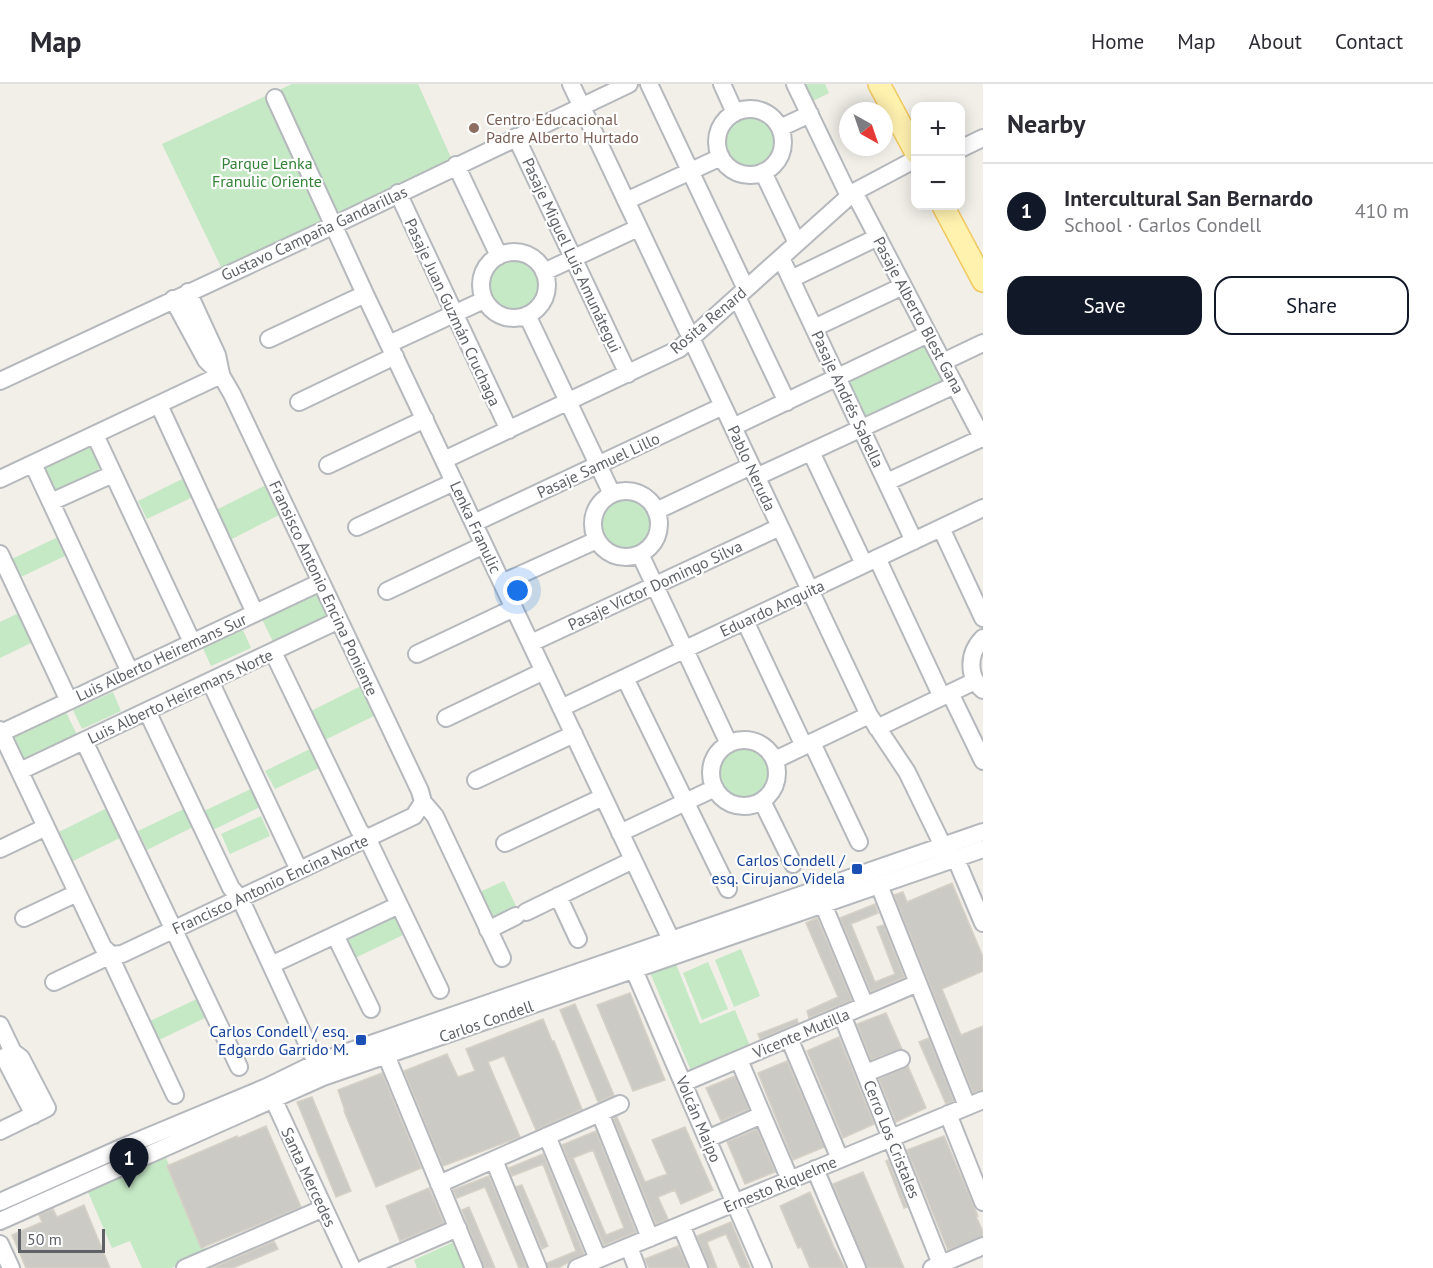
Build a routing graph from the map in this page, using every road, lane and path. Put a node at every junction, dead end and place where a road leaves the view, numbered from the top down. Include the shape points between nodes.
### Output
1 (571, 84) edge
2 (628, 84) edge
3 (649, 84) edge
4 (722, 84) edge
5 (795, 84) edge
6 (879, 84) edge
7 (894, 84) edge
8 (275, 98) dead end
9 (581, 106) junction
10 (735, 113) junction
11 (810, 114) junction
12 (911, 117) edge
13 (780, 128) junction
14 (516, 137) junction
15 (983, 138) edge
16 (911, 145) edge
17 (965, 147) edge
18 (721, 157) junction
19 (911, 161) edge
20 (456, 165) junction
21 (690, 171) junction
22 (764, 172) junction
23 (398, 194) junction
24 (851, 194) junction
25 (626, 201) junction
26 (945, 210) edge
27 (960, 210) edge
28 (335, 224) junction
29 (638, 228) junction
30 (878, 237) junction
31 (797, 243) junction
32 (983, 252) edge
33 (499, 256) junction
34 (574, 258) junction
35 (781, 258) junction
36 (544, 272) junction
37 (791, 279) junction
38 (983, 281) edge
39 (903, 286) junction
40 (742, 293) junction
41 (365, 294) junction
42 (180, 296) junction
43 (484, 300) junction
44 (454, 314) junction
45 (527, 315) junction
46 (814, 328) junction
47 (928, 334) junction
48 (269, 339) dead end
49 (691, 339) junction
50 (983, 343) edge
51 (392, 350) junction
52 (943, 362) junction
53 (628, 374) junction
54 (221, 375) junction
55 (837, 377) junction
56 (0, 381) edge
57 (955, 385) junction
58 (299, 402) dead end
59 (568, 402) junction
60 (787, 402) junction
61 (159, 405) junction
62 (723, 406) junction
63 (425, 419) junction
64 (733, 427) junction
65 (861, 428) junction
66 (509, 430) junction
67 (95, 435) junction
68 (983, 439) edge
69 (811, 452) junction
70 (444, 460) junction
71 (33, 464) junction
72 (328, 465) dead end
73 (598, 465) junction
74 (754, 472) junction
75 (113, 474) junction
76 (0, 479) edge
77 (454, 482) junction
78 (886, 482) junction
79 (612, 494) junction
80 (51, 502) junction
81 (983, 508) edge
82 (656, 511) junction
83 (474, 524) junction
84 (357, 527) dead end
85 (780, 527) junction
86 (940, 528) junction
87 (597, 540) junction
88 (914, 541) junction
89 (484, 545) junction
90 (0, 554) edge
91 (640, 554) junction
92 (870, 561) junction
93 (321, 582) junction
94 (502, 583) junction
95 (655, 585) junction
96 (810, 590) junction
97 (387, 591) dead end
98 (514, 608) junction
99 (255, 613) junction
100 (983, 618) edge
101 (339, 620) junction
102 (745, 621) junction
103 (983, 638) edge
104 (192, 642) junction
105 (531, 643) junction
106 (685, 649) junction
107 (273, 652) junction
108 (417, 654) dead end
109 (544, 671) junction
110 (130, 672) junction
111 (625, 678) junction
112 (210, 681) junction
113 (979, 686) edge
114 (946, 695) junction
115 (69, 700) junction
116 (561, 708) junction
117 (147, 711) junction
118 (446, 718) dead end
119 (873, 722) junction
120 (1, 731) edge
121 (574, 734) junction
122 (84, 741) junction
123 (729, 744) junction
124 (808, 745) junction
125 (775, 760) junction
126 (983, 762) edge
127 (12, 767) edge
128 (476, 780) dead end
129 (715, 788) junction
130 (603, 797) junction
131 (762, 801) junction
132 (423, 802) junction
133 (686, 802) junction
134 (46, 827) junction
135 (983, 832) edge
136 (620, 833) junction
137 (365, 839) junction
138 (859, 842) dead end
139 (505, 843) dead end
140 (943, 846) junction
141 (0, 849) edge
142 (983, 849) edge
143 (956, 859) junction
144 (633, 860) junction
145 (793, 864) dead end
146 (299, 870) junction
147 (879, 885) junction
148 (728, 889) dead end
149 (77, 893) junction
150 (558, 896) junction
151 (240, 898) junction
152 (823, 904) junction
153 (399, 905) junction
154 (24, 918) dead end
155 (983, 923) edge
156 (174, 929) junction
157 (488, 930) junction
158 (335, 935) junction
159 (578, 939) dead end
160 (674, 947) junction
161 (111, 955) junction
162 (502, 958) dead end
163 (271, 965) junction
164 (634, 970) junction
165 (54, 982) dead end
166 (918, 983) junction
167 (440, 990) dead end
168 (865, 1005) junction
169 (371, 1009) dead end
170 (842, 1015) junction
171 (0, 1025) edge
172 (789, 1038) junction
173 (386, 1055) junction
174 (6, 1056) edge
175 (901, 1059) dead end
176 (739, 1060) junction
177 (239, 1067) dead end
178 (320, 1070) junction
179 (866, 1073) junction
180 (683, 1083) junction
181 (270, 1093) junction
182 (175, 1095) dead end
183 (975, 1103) edge
184 (620, 1104) dead end
185 (600, 1113) junction
186 (948, 1114) junction
187 (762, 1115) junction
188 (0, 1131) edge
189 (547, 1136) junction
190 (892, 1137) junction
191 (707, 1139) junction
192 (840, 1159) junction
193 (494, 1160) junction
194 (815, 1169) junction
195 (790, 1180) junction
196 (439, 1184) junction
197 (0, 1202) edge
198 (983, 1202) edge
199 (735, 1203) junction
200 (324, 1208) junction
201 (0, 1221) edge
202 (681, 1225) junction
203 (458, 1228) junction
204 (650, 1238) junction
205 (0, 1244) edge
206 (983, 1246) edge
207 (628, 1247) junction
208 (598, 1259) junction
209 (345, 1266) edge
210 (936, 1266) edge
211 (11, 1268) edge
212 (185, 1268) edge
213 (365, 1268) edge
214 (474, 1268) edge
215 (538, 1268) edge
216 (577, 1268) edge
217 (637, 1268) edge
218 (699, 1268) edge
219 (763, 1268) edge
220 (857, 1268) edge

1 - 9 street, Pablo Neruda
2 - 9 street, Gustavo Campaña Gandarillas
3 - 21 street
4 - 10 street
5 - 11 street, Pasaje Alberto Blest Gana
6 - 16 main road
7 - 12 main road
8 - 28 street, Lenka Franulic
9 - 14 street, Gustavo Campaña Gandarillas
9 - 25 street, Pablo Neruda
10 - 13 street via 750,109 765,112
10 - 18 street via 724,122 718,135
11 - 13 street
11 - 24 street, Pasaje Alberto Blest Gana
13 - 22 street via 782,150
14 - 20 street, Gustavo Campaña Gandarillas
14 - 34 street, Pasaje Miguel Luis Amunátegui
15 - 17 street
18 - 21 street
18 - 22 street via 742,174
19 - 24 street, Rosita Renard
20 - 23 street, Gustavo Campaña Gandarillas
20 - 33 street
21 - 25 street
21 - 40 street
22 - 31 street
23 - 28 street, Gustavo Campaña Gandarillas
23 - 44 street, Pasaje Juan Guzmán Cruchaga
24 - 30 street, Pasaje Alberto Blest Gana
24 - 31 street, Rosita Renard
25 - 29 street, Pablo Neruda
26 - 38 main road
27 - 32 main road
28 - 41 street, Lenka Franulic
28 - 42 street, Gustavo Campaña Gandarillas
29 - 34 street
29 - 49 street, Pablo Neruda
30 - 37 street
30 - 39 street, Pasaje Alberto Blest Gana
31 - 35 street, Rosita Renard
33 - 36 street via 525,254
33 - 43 street via 483,275
34 - 36 street
34 - 53 street, Pasaje Miguel Luis Amunátegui
35 - 37 street, Pasaje Andrés Sabella
35 - 40 street, Rosita Renard
36 - 45 street via 545,293 539,306
37 - 46 street, Pasaje Andrés Sabella
39 - 46 street
39 - 47 street, Pasaje Alberto Blest Gana
40 - 49 street, Rosita Renard
40 - 60 street
41 - 48 street
41 - 51 street, Lenka Franulic
42 - 54 street, Fransisco Antonio Encina Poniente via 217,355
42 - 56 street, Gustavo Campaña Gandarillas
43 - 44 street
43 - 45 street via 505,317
44 - 51 street
44 - 66 street, Pasaje Juan Guzmán Cruchaga
45 - 59 street
46 - 55 street, Pasaje Andrés Sabella
47 - 52 street, Pasaje Alberto Blest Gana
47 - 55 street
49 - 53 street, Rosita Renard via 673,353
49 - 62 street, Pablo Neruda
50 - 52 street
51 - 58 street
51 - 63 street, Lenka Franulic
52 - 57 street, Pasaje Alberto Blest Gana
53 - 59 street, Rosita Renard
54 - 61 street
54 - 93 street, Fransisco Antonio Encina Poniente
55 - 60 street
55 - 65 street, Pasaje Andrés Sabella
57 - 65 street
57 - 68 street, Pasaje Alberto Blest Gana
59 - 66 street, Rosita Renard
59 - 73 street
60 - 64 street
61 - 67 street
61 - 99 street
62 - 64 street, Pablo Neruda
62 - 73 street, Pasaje Samuel Lillo
63 - 70 street, Lenka Franulic
63 - 72 street
64 - 74 street, Pablo Neruda
65 - 69 street
65 - 78 street, Pasaje Andrés Sabella
66 - 70 street, Rosita Renard
67 - 71 street
67 - 75 street
68 - 78 street
69 - 74 street
69 - 92 street
70 - 77 street, Lenka Franulic
71 - 76 street
71 - 80 street
73 - 79 street
73 - 83 street, Pasaje Samuel Lillo
74 - 82 street
74 - 85 street, Pablo Neruda
75 - 80 street
75 - 104 street
77 - 83 street, Lenka Franulic
77 - 84 street
78 - 88 street, Pasaje Andrés Sabella
79 - 82 street via 634,492 648,499
79 - 87 street via 596,510 593,525
80 - 110 street
81 - 86 street, Eduardo Anguita
82 - 91 street via 657,536
83 - 89 street, Lenka Franulic
85 - 95 street, Pasaje Víctor Domingo Silva
85 - 96 street, Pablo Neruda
86 - 88 street, Eduardo Anguita
86 - 100 street
87 - 91 street via 616,555
87 - 94 street
88 - 92 street, Eduardo Anguita
89 - 94 street, Lenka Franulic
89 - 97 street
90 - 115 street
91 - 95 street
92 - 96 street, Eduardo Anguita
92 - 114 street
93 - 99 street, Luis Alberto Heiremans Sur
93 - 101 street, Fransisco Antonio Encina Poniente
94 - 98 street, Lenka Franulic
95 - 105 street, Pasaje Víctor Domingo Silva
95 - 106 street
96 - 102 street, Eduardo Anguita
96 - 119 street, Pablo Neruda
98 - 105 street, Lenka Franulic
98 - 108 street
99 - 104 street, Luis Alberto Heiremans Sur
101 - 107 street, Luis Alberto Heiremans Norte
101 - 132 street, Fransisco Antonio Encina Poniente
102 - 106 street, Eduardo Anguita
102 - 124 street
103 - 113 street via 971,661 972,675
104 - 110 street, Luis Alberto Heiremans Sur
105 - 109 street, Lenka Franulic
106 - 111 street, Eduardo Anguita
106 - 123 street
107 - 112 street, Luis Alberto Heiremans Norte
107 - 137 street
109 - 116 street, Lenka Franulic
109 - 118 street
110 - 115 street, Luis Alberto Heiremans Sur
111 - 116 street, Eduardo Anguita
111 - 133 street
112 - 117 street, Luis Alberto Heiremans Norte
112 - 146 street
113 - 114 street
114 - 119 street
114 - 126 street
115 - 120 street, Luis Alberto Heiremans Sur
116 - 121 street, Lenka Franulic
117 - 122 street, Luis Alberto Heiremans Norte
117 - 151 street via 231,888
119 - 124 street
119 - 140 street, Pablo Neruda via 907,772
120 - 127 street
121 - 128 street
121 - 130 street, Lenka Franulic
122 - 127 street, Luis Alberto Heiremans Norte
122 - 156 street
123 - 125 street via 752,741 766,748
123 - 129 street via 714,760 711,774
124 - 125 street
124 - 138 street
125 - 131 street via 777,780
127 - 134 street
129 - 131 street via 725,800 740,806
129 - 133 street
130 - 136 street, Lenka Franulic
130 - 139 street
131 - 145 street
132 - 137 street, Francisco Antonio Encina Norte via 414,816
132 - 157 street, Fransisco Antonio Encina Poniente via 435,816
133 - 136 street
133 - 148 street
134 - 141 street
134 - 149 street
135 - 140 street, Carlos Condell
136 - 144 street, Lenka Franulic
137 - 146 street, Francisco Antonio Encina Norte
137 - 153 street
140 - 143 street, Pablo Neruda
140 - 160 street, Carlos Condell
142 - 143 street, Carlos Condell
143 - 147 street, Carlos Condell
143 - 155 street
144 - 150 street
144 - 160 street, Lenka Franulic
146 - 151 street, Francisco Antonio Encina Norte
147 - 152 street, Carlos Condell
147 - 166 street
149 - 154 street
149 - 161 street via 103,947
150 - 157 street
150 - 159 street
151 - 156 street, Francisco Antonio Encina Norte
151 - 163 street
152 - 160 street, Carlos Condell
152 - 168 street
153 - 158 street
153 - 167 street
156 - 161 street, Francisco Antonio Encina Norte via 122,954
156 - 177 street
157 - 162 street, Fransisco Antonio Encina Poniente
158 - 163 street
158 - 169 street
160 - 164 street, Carlos Condell
160 - 178 street, Carlos Condell
161 - 165 street, Francisco Antonio Encina Norte
161 - 182 street
163 - 178 street
164 - 173 street, Carlos Condell
164 - 180 street, Volcán Maipo
166 - 168 street, Vicente Mutilla
166 - 183 street
168 - 170 street, Vicente Mutilla
170 - 172 street, Vicente Mutilla
170 - 179 street, Cerro Los Cristales
171 - 174 street
172 - 176 street, Vicente Mutilla
172 - 192 street
173 - 178 street, Carlos Condell
173 - 196 street
174 - 188 street via 21,1058 47,1108
175 - 179 street
176 - 180 street, Vicente Mutilla
176 - 187 street
178 - 181 street, Carlos Condell
179 - 190 street, Cerro Los Cristales
180 - 191 street, Volcán Maipo
181 - 197 street, Carlos Condell via 121,1148
181 - 200 street, Santa Mercedes
181 - 201 street, Carlos Condell
183 - 186 street, Ernesto Riquelme
184 - 185 street
185 - 189 street
185 - 204 street
186 - 190 street, Ernesto Riquelme
186 - 198 street
187 - 191 street
187 - 195 street
189 - 193 street
189 - 208 street
190 - 192 street, Ernesto Riquelme
190 - 210 street, Cerro Los Cristales
191 - 199 street, Volcán Maipo
192 - 194 street, Ernesto Riquelme
193 - 196 street
193 - 215 street
194 - 195 street, Ernesto Riquelme
194 - 220 street
195 - 199 street, Ernesto Riquelme
196 - 203 street
199 - 202 street, Ernesto Riquelme
199 - 219 street, Volcán Maipo
200 - 209 street, Santa Mercedes
200 - 212 street
202 - 204 street, Ernesto Riquelme
202 - 218 street
203 - 213 street
203 - 214 street
204 - 207 street, Ernesto Riquelme
205 - 211 street
206 - 210 street
207 - 208 street, Ernesto Riquelme
207 - 217 street
208 - 216 street, Ernesto Riquelme

